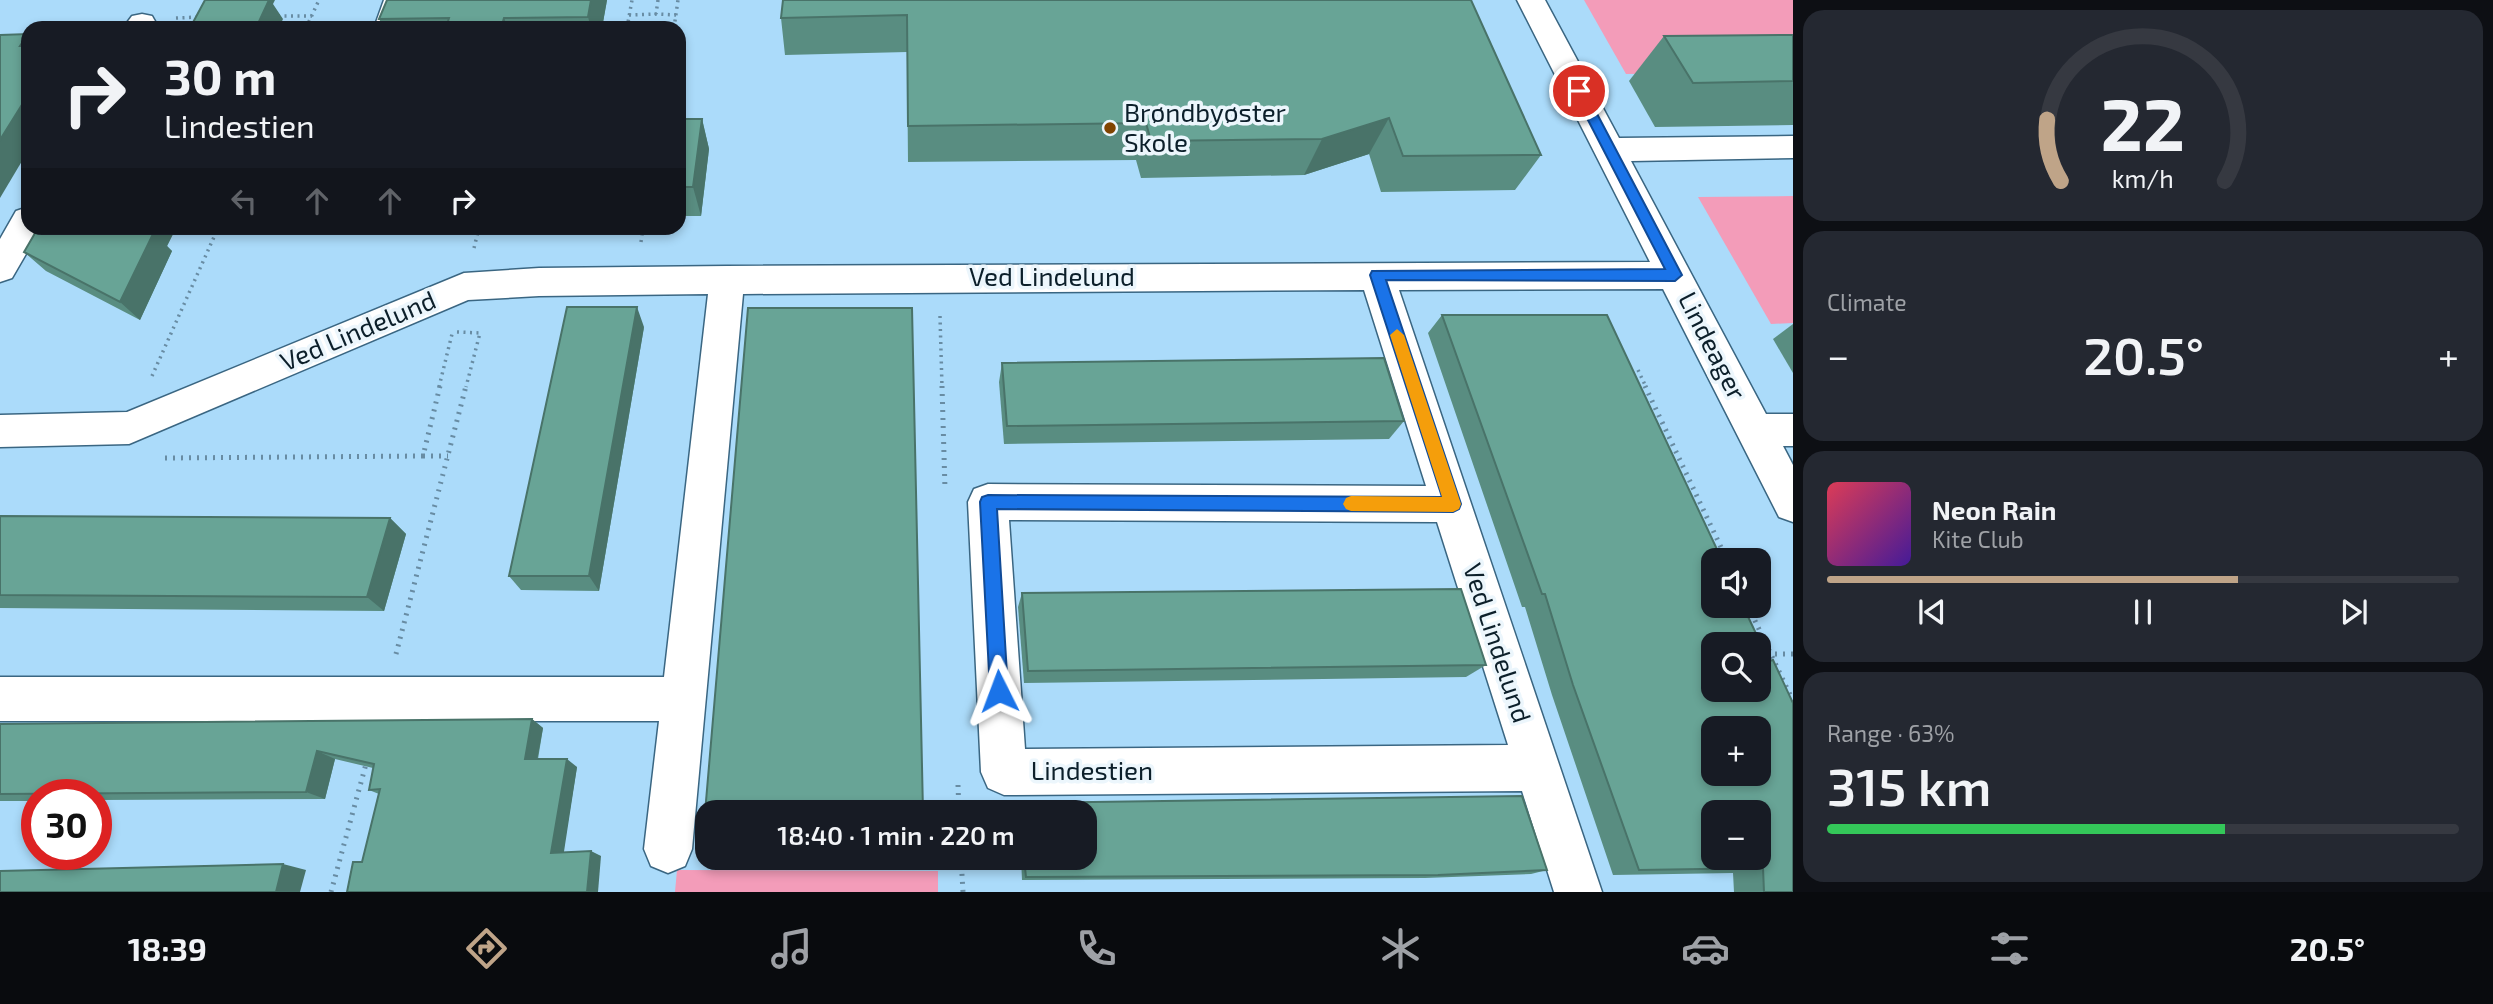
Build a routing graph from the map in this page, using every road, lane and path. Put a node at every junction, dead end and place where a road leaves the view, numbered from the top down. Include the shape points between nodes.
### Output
1 (319, 0) edge
2 (391, 0) edge
3 (632, 0) edge
4 (658, 0) edge
5 (678, 0) edge
6 (1531, 0) edge
7 (656, 14) junction
8 (629, 15) junction
9 (676, 15) junction
10 (273, 16) dead end
11 (312, 16) junction
12 (208, 17) edge
13 (149, 21) edge
14 (310, 21) edge
15 (384, 21) edge
16 (628, 21) edge
17 (675, 21) edge
18 (1793, 147) edge
19 (1610, 150) junction
20 (21, 232) edge
21 (215, 235) edge
22 (477, 235) edge
23 (0, 269) edge
24 (1377, 275) junction
25 (1675, 275) junction
26 (727, 280) junction
27 (464, 287) junction
28 (452, 332) junction
29 (1638, 370) dead end
30 (129, 428) junction
31 (1755, 430) junction
32 (1793, 430) edge
33 (0, 431) edge
34 (423, 456) junction
35 (448, 456) junction
36 (164, 458) dead end
37 (1453, 504) junction
38 (1793, 504) edge
39 (1721, 548) edge
40 (1771, 654) joint
41 (1793, 654) edge
42 (0, 699) edge
43 (384, 699) junction
44 (684, 699) junction
45 (1793, 701) edge
46 (1537, 768) junction
47 (668, 849) dead end
48 (962, 870) edge
49 (331, 892) edge
50 (963, 892) edge
51 (1578, 892) edge

1 - 11 path
2 - 15 lane
3 - 8 path
4 - 7 path
5 - 9 path
6 - 19 street, Lindeager
7 - 8 path
7 - 9 path
8 - 16 path
9 - 17 path
10 - 11 path
11 - 14 path
12 - 13 path
18 - 19 street
19 - 25 street, Lindeager
20 - 23 street
21 - 30 path
22 - 27 path
24 - 25 street, Ved Lindelund
24 - 26 street, Ved Lindelund
24 - 37 street, Ved Lindelund
25 - 31 street, Lindeager
26 - 27 street, Ved Lindelund
26 - 44 street
27 - 28 path
27 - 30 street, Ved Lindelund
28 - 34 path
28 - 35 path via 480,333
29 - 39 path
30 - 33 street, Ved Lindelund
31 - 32 street, Lindeager
31 - 38 street, Lindeager
34 - 35 path
34 - 36 path
35 - 43 path
37 - 46 street, Ved Lindelund
37 - 46 street, Lindestien via 988,502 1004,772
40 - 41 path
40 - 45 path
42 - 43 street
43 - 44 street
43 - 49 path
44 - 47 street
46 - 51 street, Ved Lindelund
48 - 50 path

